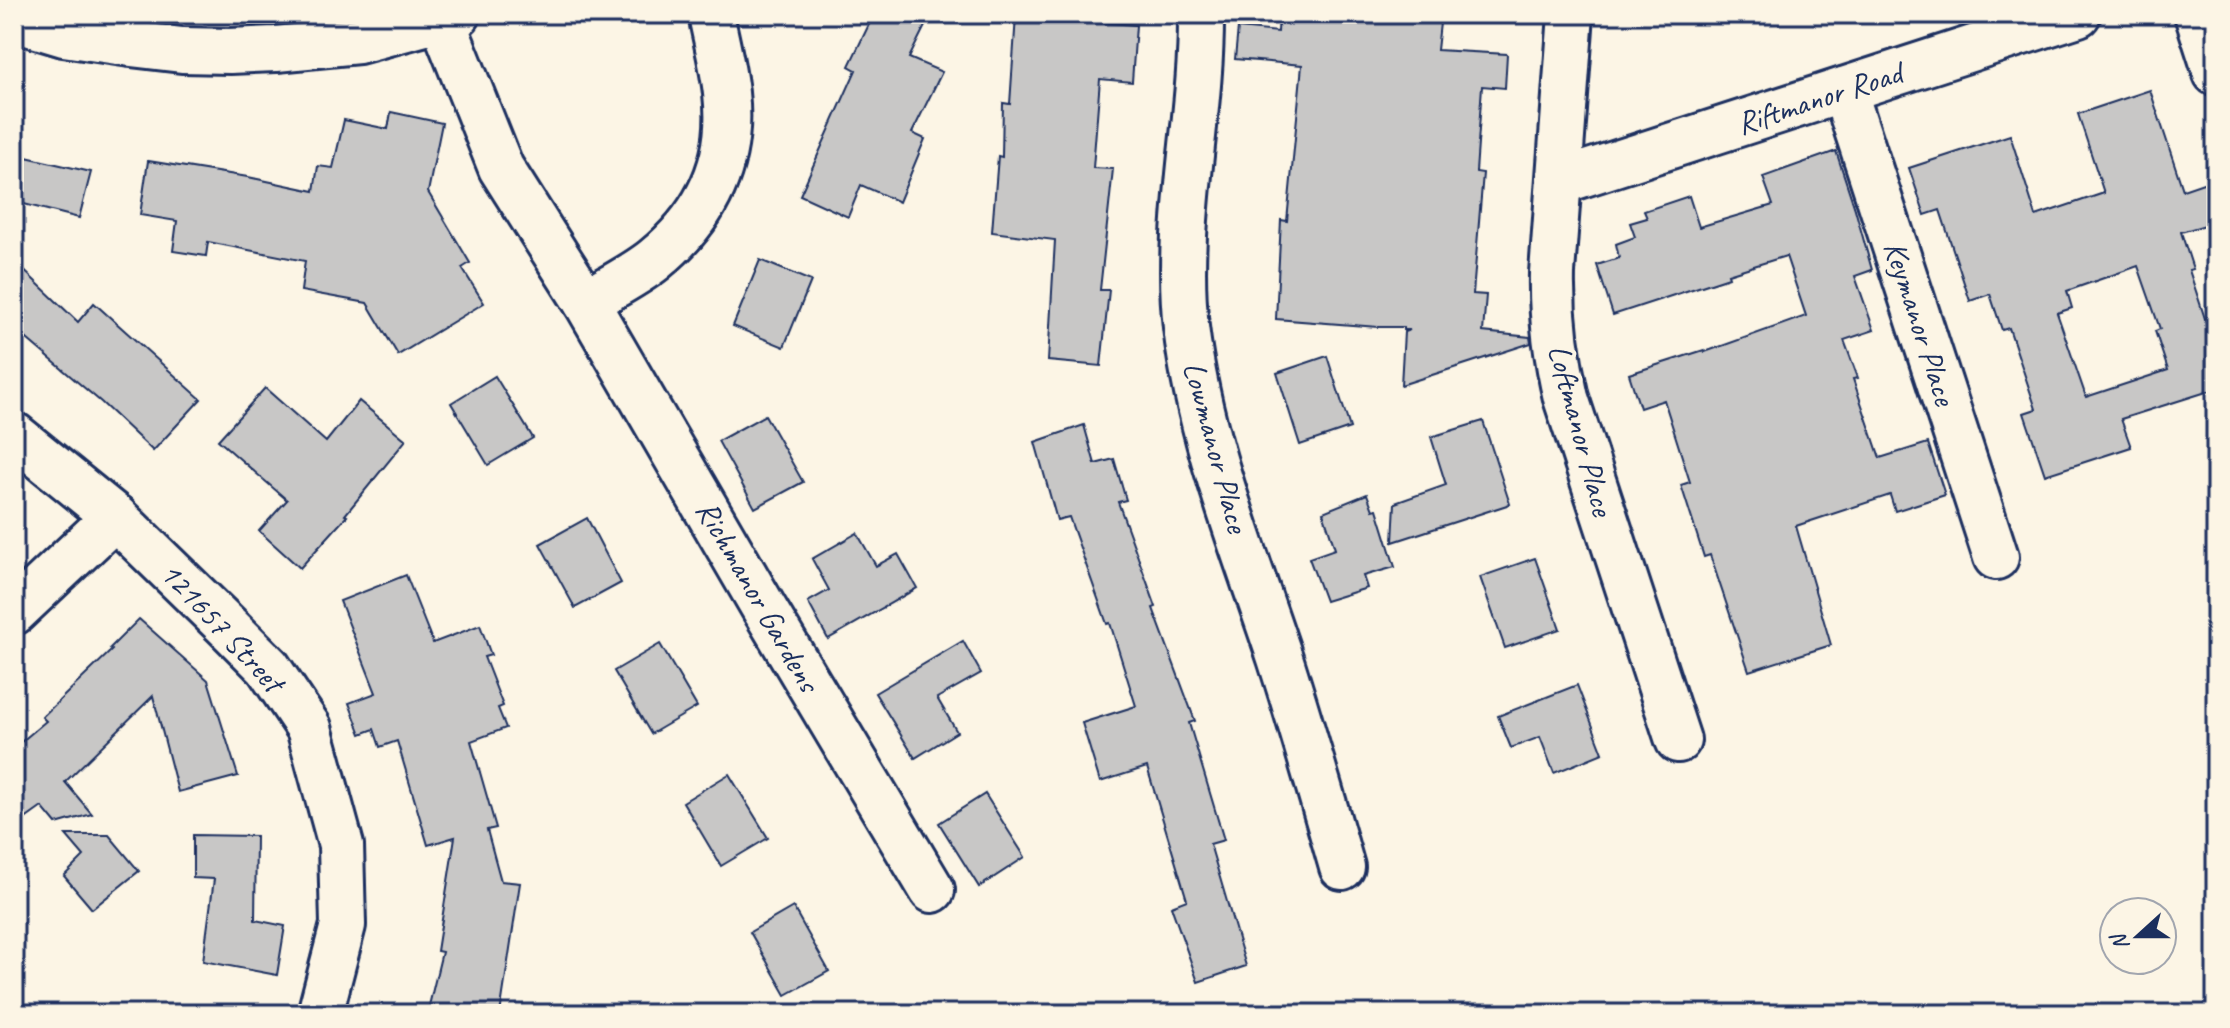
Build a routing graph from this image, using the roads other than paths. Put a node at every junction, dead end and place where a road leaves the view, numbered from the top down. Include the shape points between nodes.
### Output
1 (711, 14) edge
2 (1201, 14) edge
3 (1571, 14) edge
4 (2078, 14) edge
5 (2197, 14) edge
6 (450, 17) edge
7 (14, 19) edge
8 (2216, 73) edge
9 (1844, 90) junction
10 (1559, 182) junction
11 (586, 302) junction
12 (14, 435) edge
13 (115, 517) junction
14 (1996, 557) dead end
15 (14, 612) edge
16 (1678, 740) dead end
17 (1342, 867) dead end
18 (932, 890) dead end
19 (320, 1014) edge

1 - 11 street via 727,127 716,181 691,225 653,261
2 - 17 street, Lowmanor Place via 1182,271 1195,384 1227,506 1280,659
3 - 10 street, Loftmanor Place
4 - 9 street, Riftmanor Road
5 - 8 street
6 - 7 street, Richmanor Gardens via 358,41 206,51 64,34
6 - 11 street, Richmanor Gardens via 501,168
9 - 10 street, Riftmanor Road
9 - 14 street, Keymanor Place
10 - 16 street, Loftmanor Place via 1552,303 1558,362
11 - 18 street, Richmanor Gardens
12 - 13 street, 121657 Street
13 - 15 street
13 - 19 street, 121657 Street via 268,667 309,728 341,845 343,925

